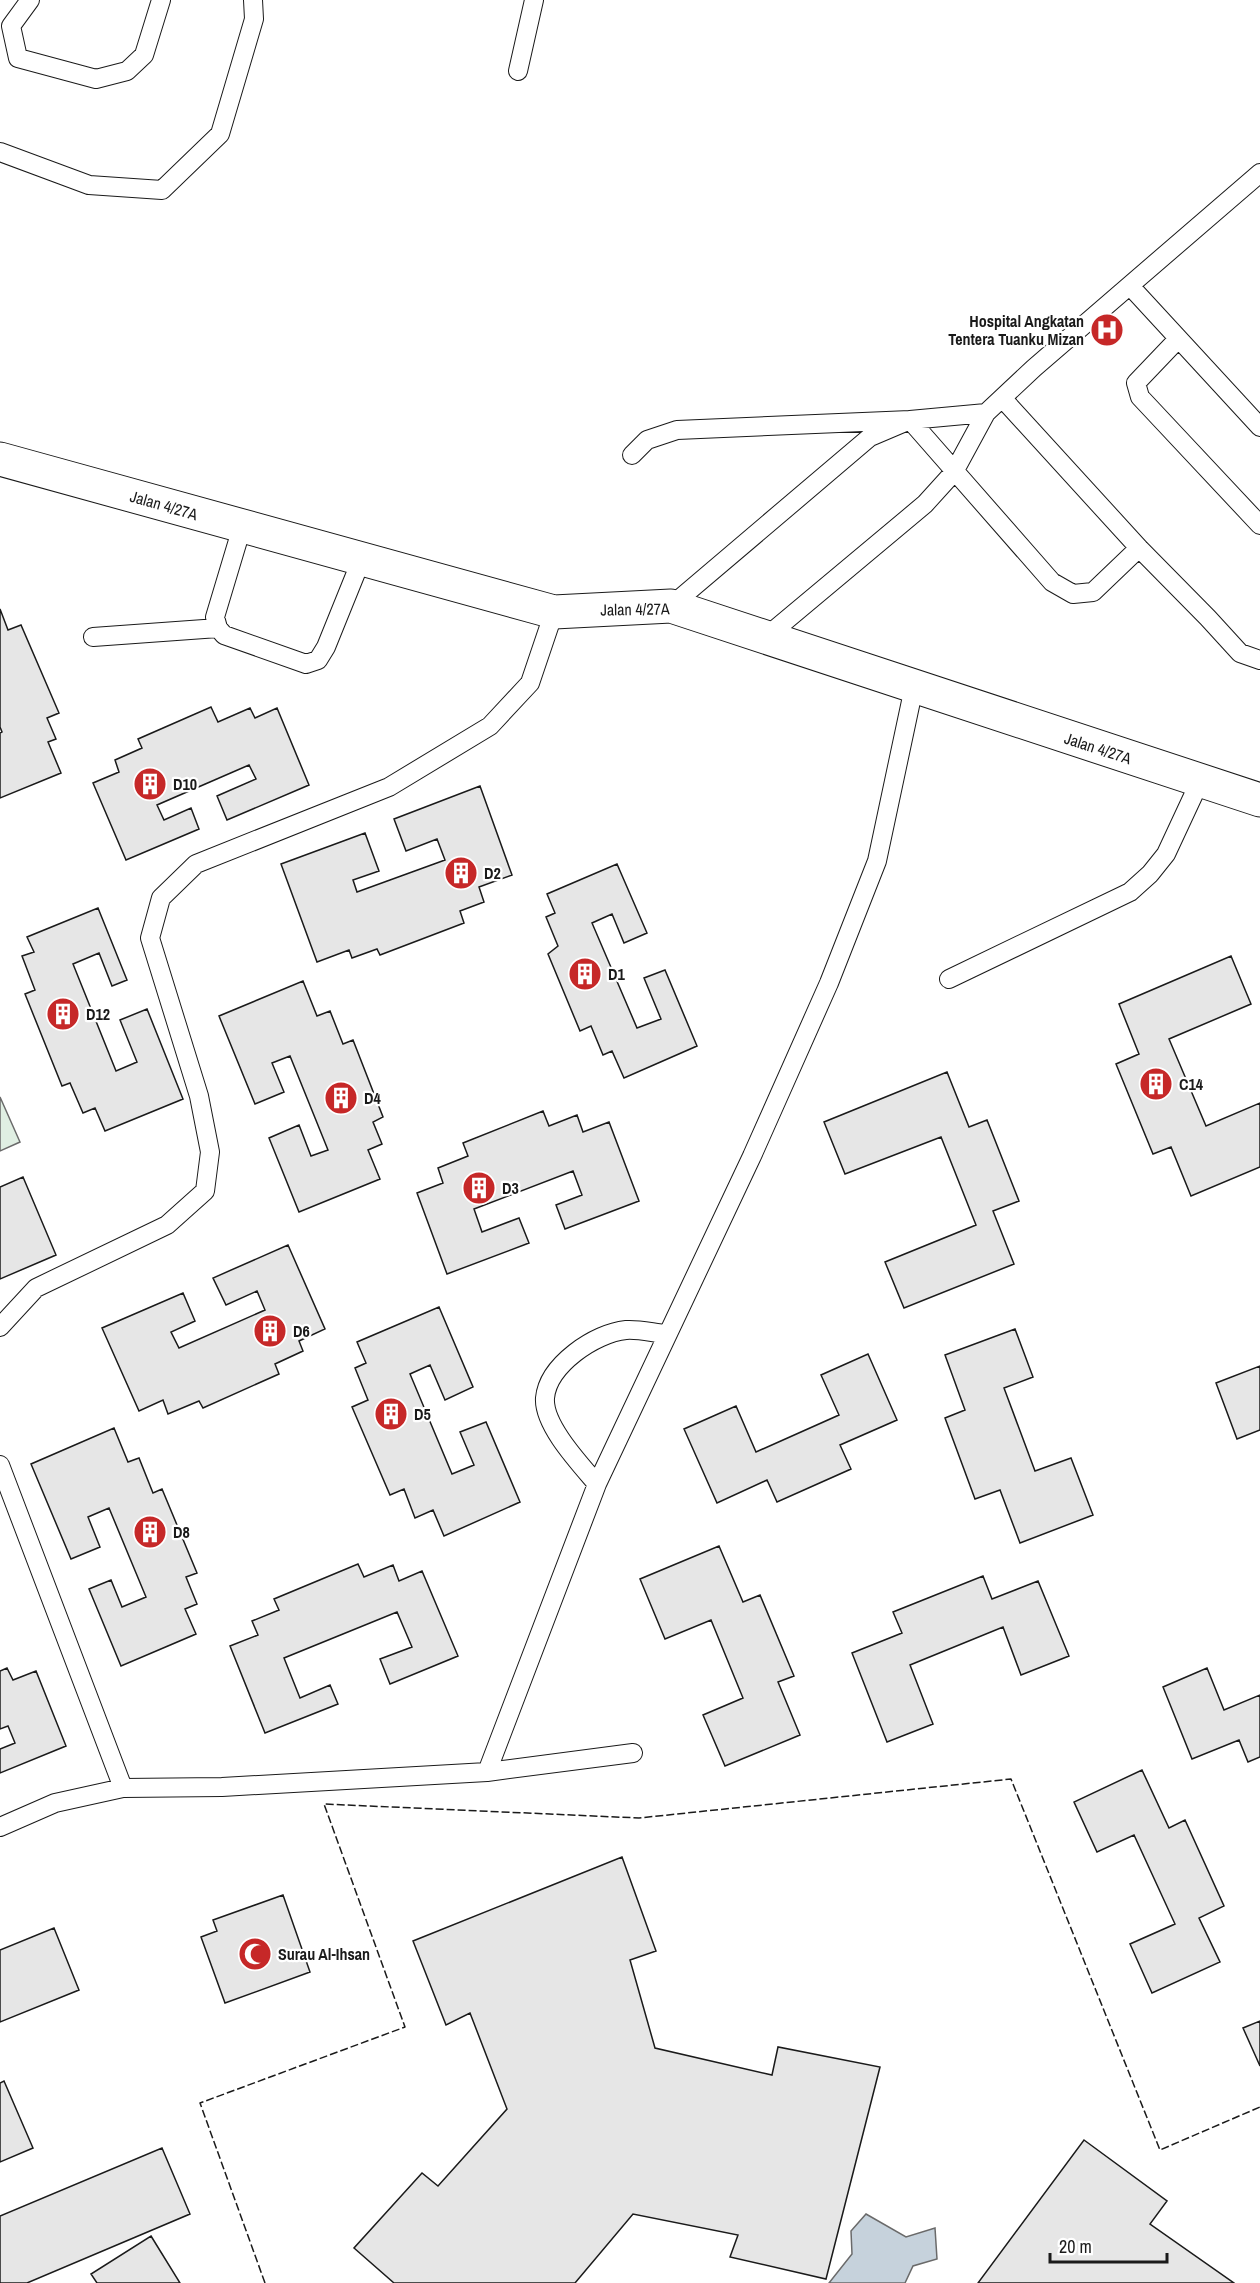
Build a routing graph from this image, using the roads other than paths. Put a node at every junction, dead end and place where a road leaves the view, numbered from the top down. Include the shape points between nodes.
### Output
1 (30, 0) edge
2 (161, 0) edge
3 (253, 0) edge
4 (534, 0) edge
5 (519, 71) dead end
6 (0, 152) edge
7 (1260, 173) edge
8 (1131, 287) junction
9 (1178, 339) junction
10 (1003, 399) junction
11 (986, 413) junction
12 (910, 420) junction
13 (1260, 427) edge
14 (632, 455) dead end
15 (0, 459) edge
16 (954, 472) junction
17 (1260, 525) edge
18 (242, 527) junction
19 (1139, 548) junction
20 (362, 558) junction
21 (672, 606) junction
22 (554, 612) junction
23 (218, 628) junction
24 (93, 638) dead end
25 (766, 638) junction
26 (1260, 660) edge
27 (914, 687) junction
28 (1200, 781) junction
29 (1260, 800) edge
30 (949, 979) dead end
31 (0, 1327) edge
32 (667, 1334) junction
33 (0, 1465) edge
34 (597, 1484) junction
35 (633, 1753) dead end
36 (487, 1772) junction
37 (123, 1788) junction
38 (0, 1827) edge

1 - 2 lane via 11,26 18,58 96,79 127,71 144,55
3 - 6 lane via 254,20 220,134 162,190 89,185
4 - 5 lane
7 - 8 lane
8 - 9 lane
8 - 10 lane
9 - 13 lane
9 - 17 lane via 1136,383 1140,397
10 - 11 lane
10 - 19 lane
11 - 12 lane
11 - 16 lane
12 - 14 lane via 677,430 647,440
12 - 16 lane
12 - 21 lane via 870,437
15 - 18 street, Jalan 4/27A
16 - 19 lane via 1052,582 1073,594 1093,592
16 - 25 lane via 925,504
18 - 20 street, Jalan 4/27A
18 - 23 lane via 215,617
19 - 26 lane via 1240,653
20 - 22 street, Jalan 4/27A
20 - 23 lane via 318,660 306,663 224,635
21 - 22 street, Jalan 4/27A
21 - 25 street, Jalan 4/27A
22 - 31 lane via 531,683 490,726 389,787 196,864 161,898 150,938 198,1096 210,1152 205,1191 167,1225 36,1288
23 - 24 lane
25 - 27 street, Jalan 4/27A
27 - 28 street, Jalan 4/27A
27 - 32 lane via 877,861 829,983
28 - 29 street, Jalan 4/27A
28 - 30 lane via 1166,854 1130,892
32 - 34 lane
32 - 34 lane via 626,1330 596,1339 570,1356 551,1377 545,1399 552,1425
33 - 37 lane
34 - 36 lane
35 - 36 lane
36 - 37 lane via 222,1787
37 - 38 lane via 55,1803

